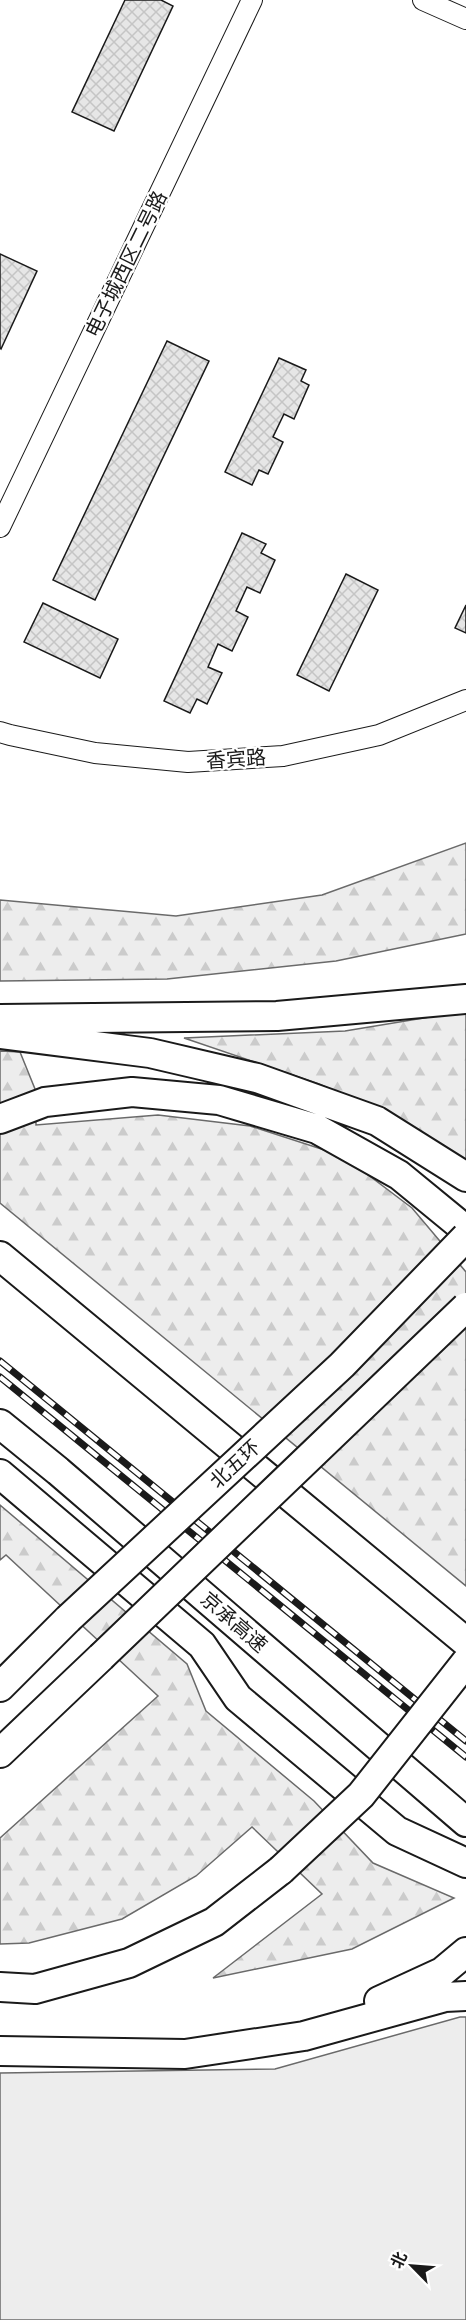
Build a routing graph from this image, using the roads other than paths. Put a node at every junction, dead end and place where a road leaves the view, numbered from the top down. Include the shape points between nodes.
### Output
1 (252, 0) edge
2 (423, 0) edge
3 (466, 19) edge
4 (0, 527) edge
5 (466, 700) edge
6 (0, 732) edge
7 (466, 999) edge
8 (0, 1018) edge
9 (0, 1034) edge
10 (0, 1119) edge
11 (466, 1177) edge
12 (466, 1230) edge
13 (466, 1237) edge
14 (0, 1256) edge
15 (466, 1307) edge
16 (0, 1424) edge
17 (0, 1474) edge
18 (68, 1619) junction
19 (466, 1642) edge
20 (466, 1662) edge
21 (0, 1663) edge
22 (0, 1687) edge
23 (0, 1753) edge
24 (466, 1822) edge
25 (466, 1863) edge
26 (466, 1952) edge
27 (0, 1987) edge
28 (466, 1996) edge
29 (304, 2036) junction
30 (0, 2051) edge

1 - 4 street, 电子城西区二号路
2 - 3 street
5 - 6 street, 香宾路 via 379,735 283,756 188,762 95,753
7 - 8 highway via 277,1017
9 - 11 highway via 150,1053 257,1078 377,1121
10 - 12 highway via 45,1102 132,1092 219,1100 317,1129 399,1175
13 - 18 highway, 北五环, bridge via 342,1365
14 - 19 highway
15 - 23 highway, bridge
16 - 24 highway, 京承高速
17 - 25 highway via 202,1645 238,1698 397,1831
18 - 21 highway
18 - 22 highway, 北五环
20 - 27 highway, bridge via 361,1795 281,1870 214,1922 129,1963 35,1989
26 - 29 highway via 442,1972
28 - 29 highway via 445,1997
29 - 30 highway via 185,2054

